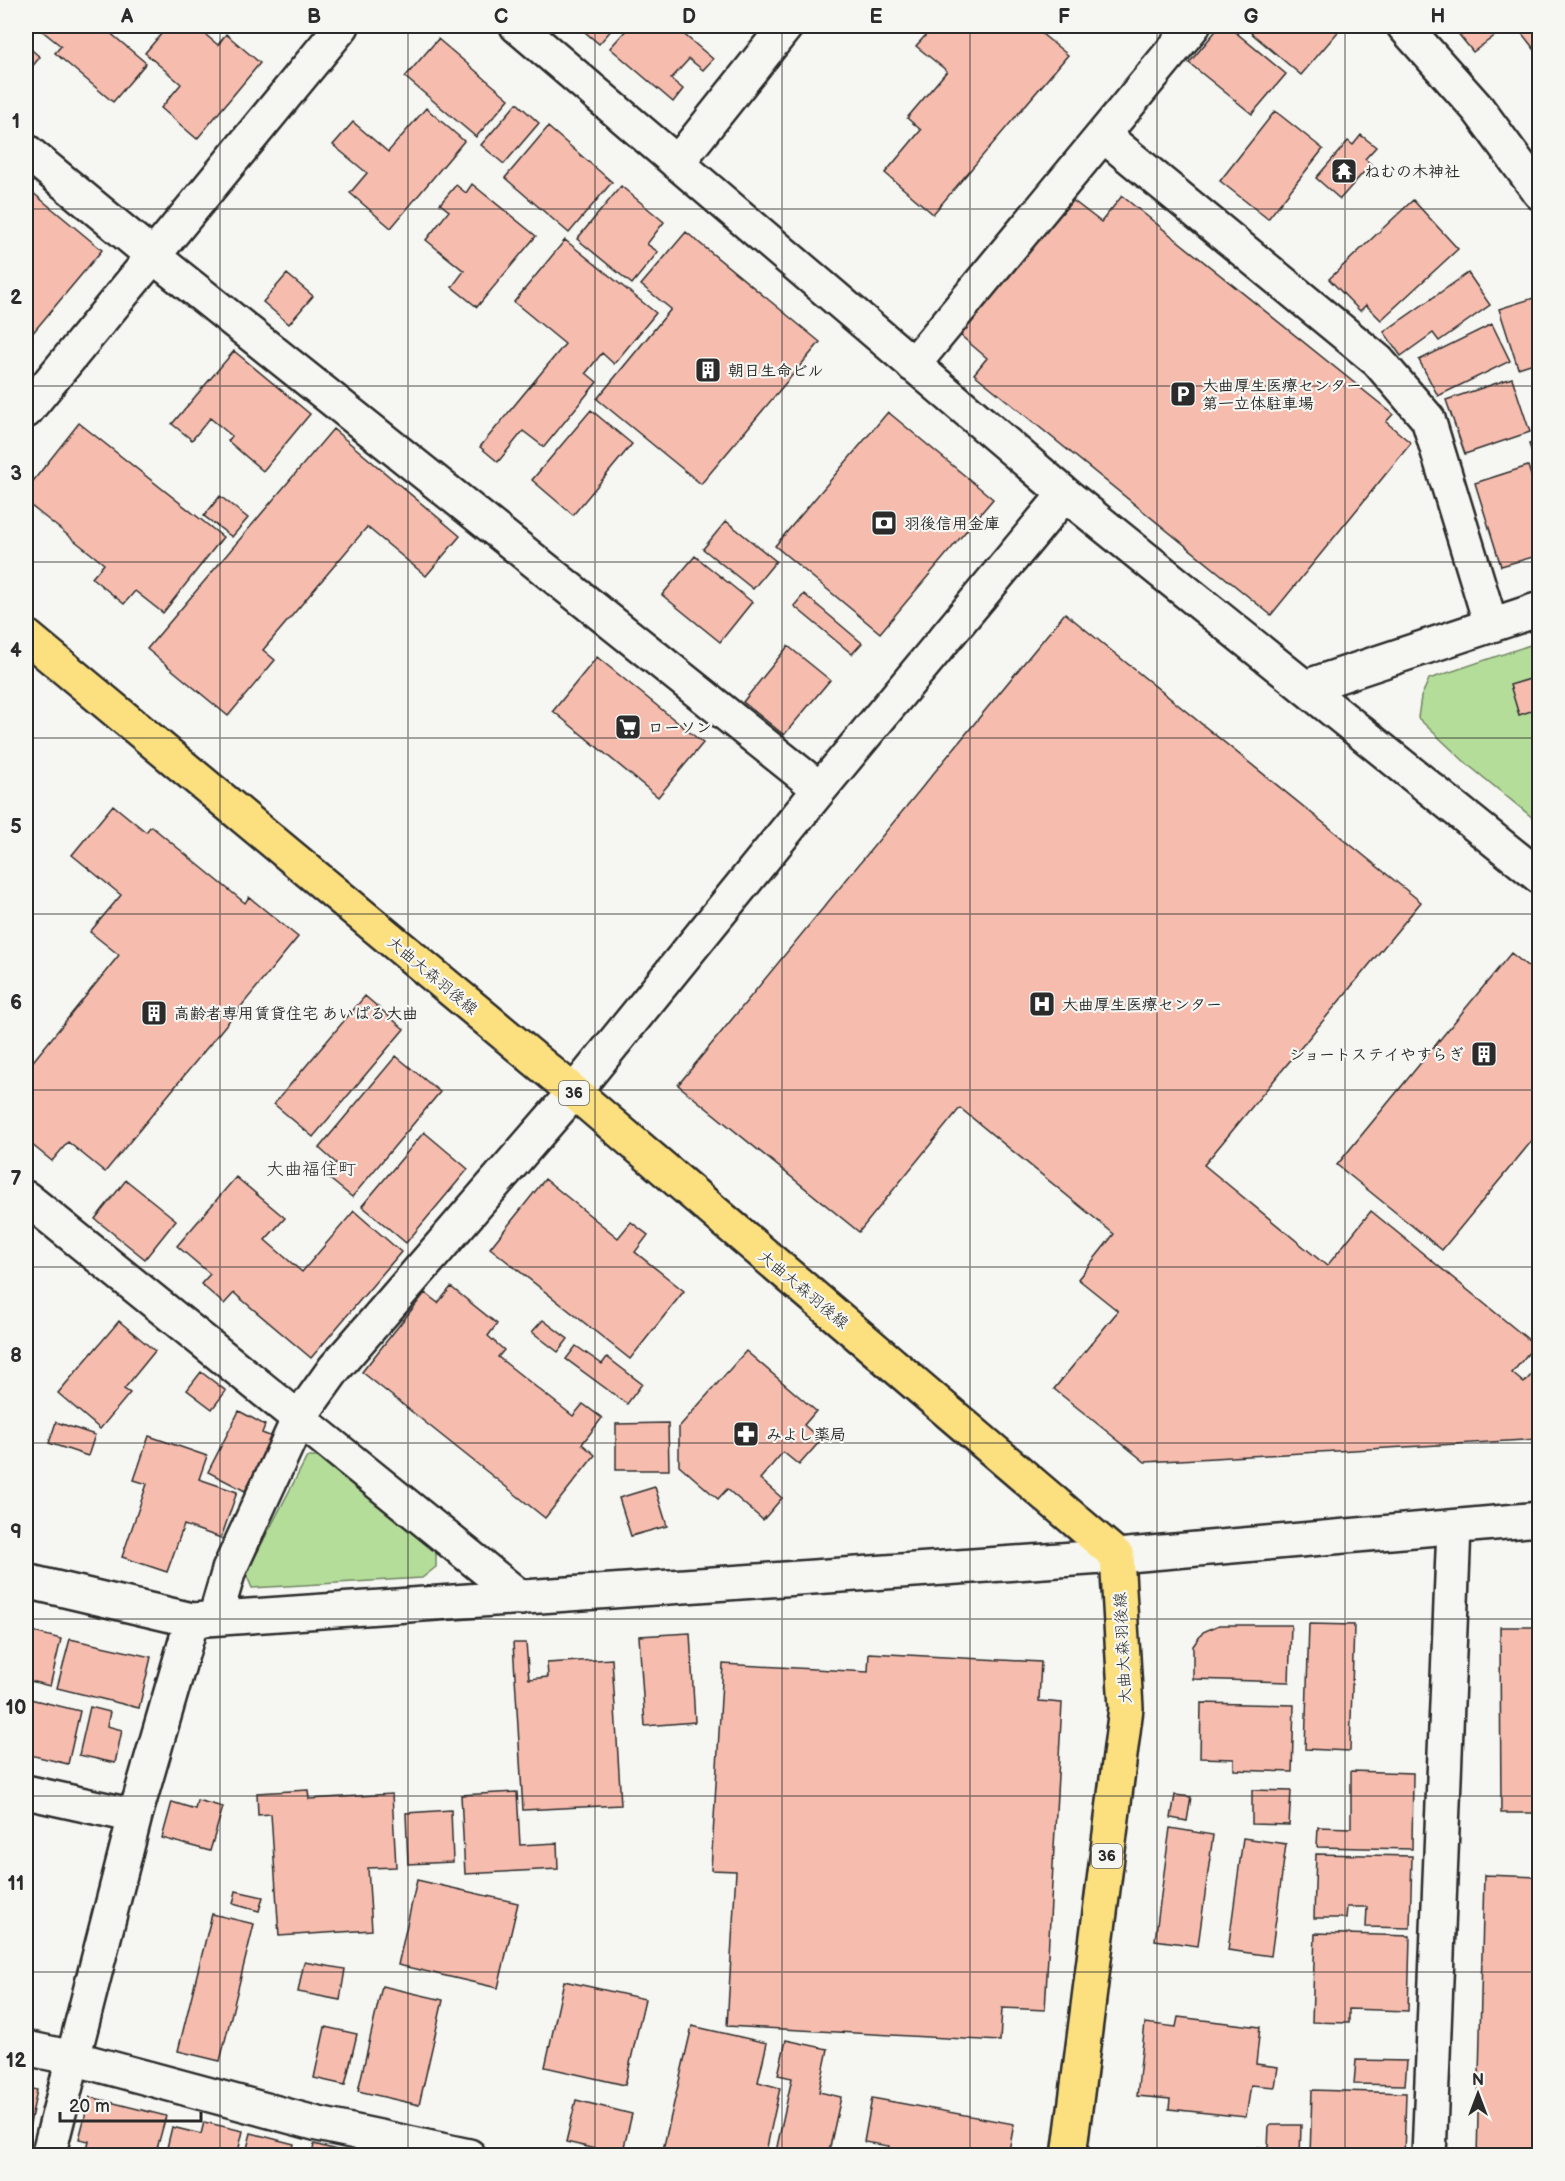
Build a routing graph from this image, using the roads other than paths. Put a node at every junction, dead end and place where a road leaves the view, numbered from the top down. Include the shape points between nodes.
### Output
1 (342, 26) edge
2 (517, 26) edge
3 (786, 26) edge
4 (1193, 26) edge
5 (1404, 26) edge
6 (1103, 135) junction
7 (26, 151) edge
8 (677, 163) junction
9 (1539, 193) edge
10 (153, 256) junction
11 (913, 365) junction
12 (26, 411) edge
13 (1065, 494) junction
14 (1539, 609) edge
15 (1491, 625) junction
16 (26, 636) edge
17 (1305, 687) junction
18 (820, 789) junction
19 (1539, 877) edge
20 (574, 1092) junction
21 (26, 1198) edge
22 (299, 1418) junction
23 (1539, 1519) edge
24 (1454, 1527) junction
25 (1117, 1556) junction
26 (26, 1581) edge
27 (521, 1598) junction
28 (204, 1619) junction
29 (26, 1792) edge
30 (135, 1816) junction
31 (26, 2048) edge
32 (73, 2058) junction
33 (48, 2156) edge
34 (469, 2156) edge
35 (1069, 2156) edge
36 (1429, 2156) edge

1 - 10 street
2 - 8 street
3 - 8 street
4 - 6 street
5 - 9 street via 1478,109
6 - 11 street
6 - 15 street via 1378,361 1428,419
7 - 10 street
8 - 11 street
10 - 12 street
10 - 18 street
11 - 13 street
13 - 17 street
13 - 18 street
14 - 15 street
15 - 17 street
16 - 20 main road, 大曲大森羽後線 / 36
17 - 19 street
18 - 20 street
20 - 22 street via 334,1369
20 - 25 main road, 大曲大森羽後線 / 36
21 - 22 street
22 - 27 street
22 - 28 street
23 - 24 street
24 - 25 street
24 - 36 street
25 - 27 street
25 - 35 main road, 大曲大森羽後線 / 36 via 1126,1708
26 - 28 street
27 - 28 street
28 - 30 street
29 - 30 street
30 - 32 street
31 - 32 street
32 - 33 street
32 - 34 street via 318,2124

